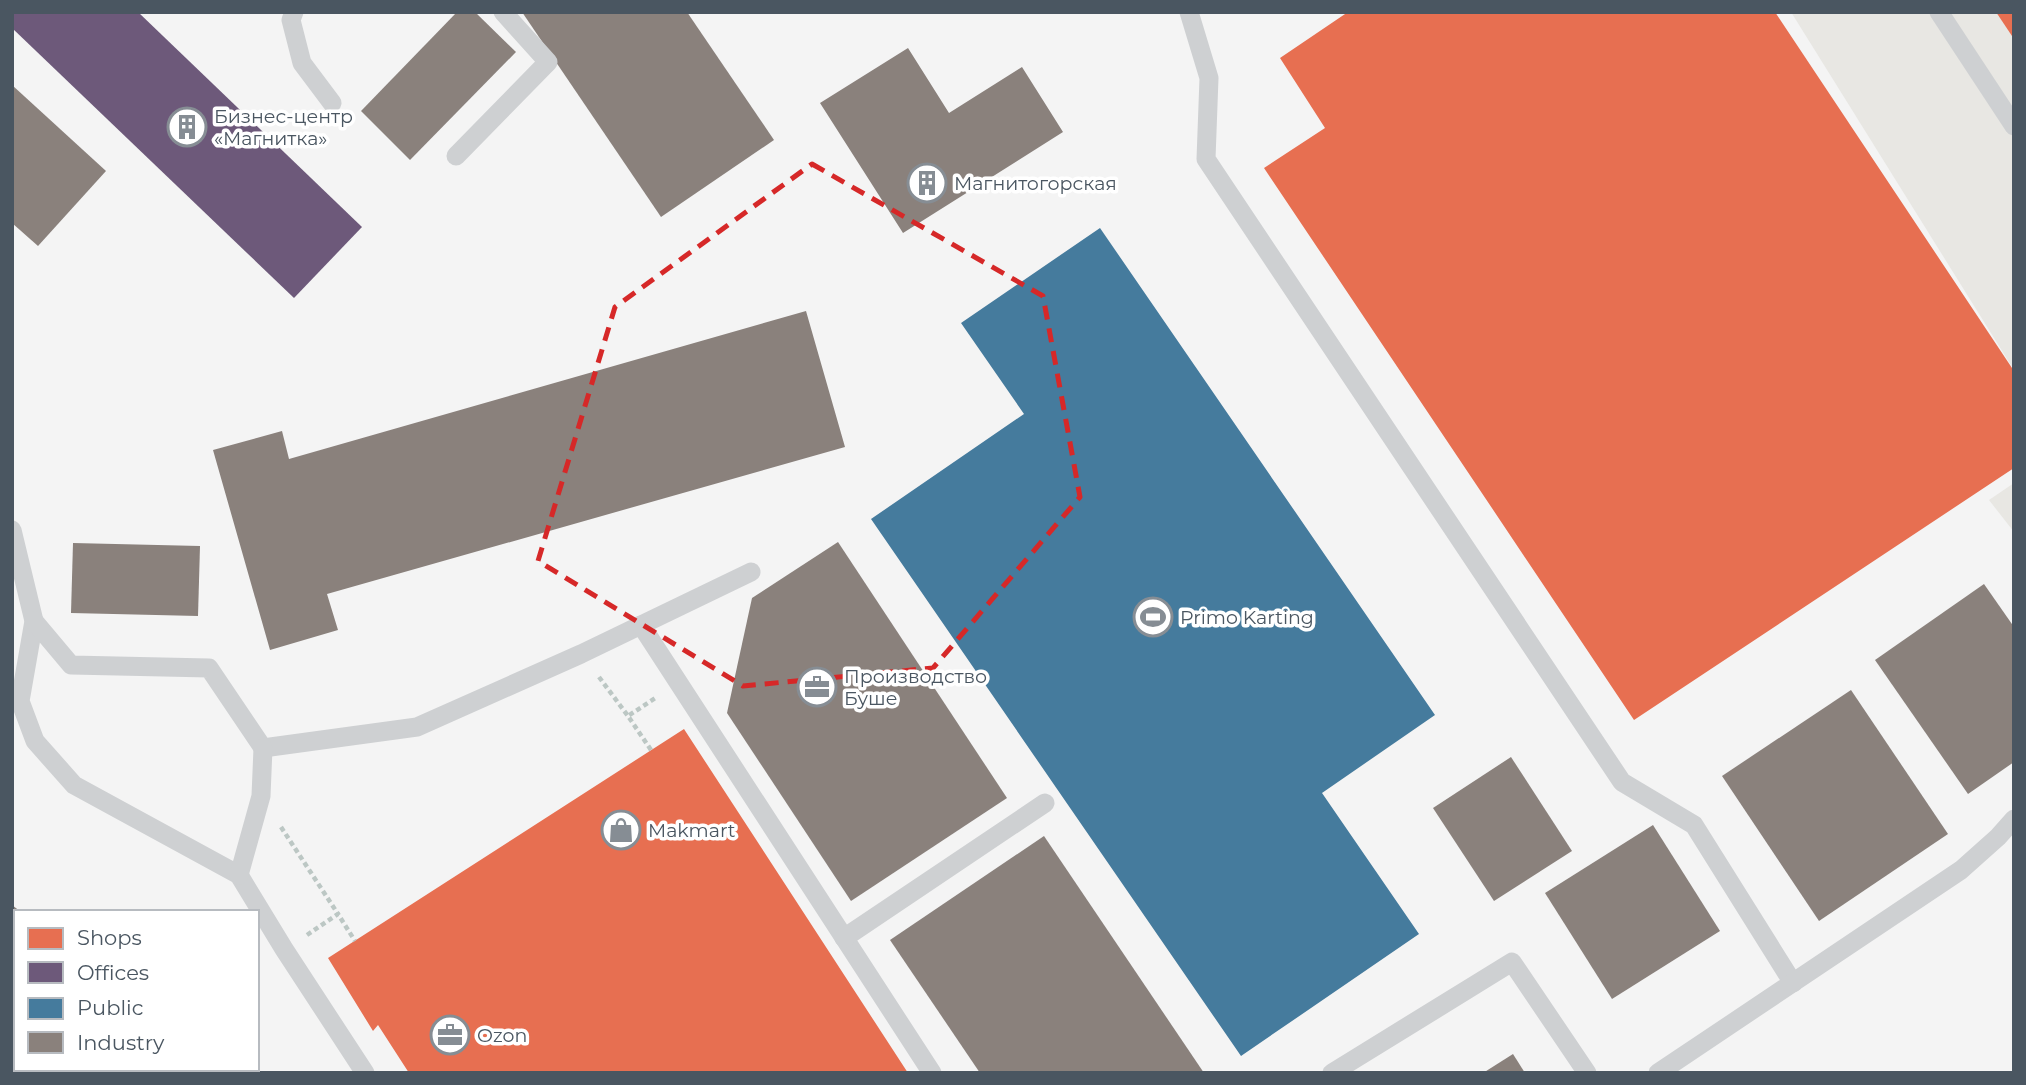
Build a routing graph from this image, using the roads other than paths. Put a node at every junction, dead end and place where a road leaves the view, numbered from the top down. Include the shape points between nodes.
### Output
1 (293, 12) edge
2 (503, 12) edge
3 (1188, 12) edge
4 (1939, 12) edge
5 (332, 103) dead end
6 (2014, 126) edge
7 (456, 156) dead end
8 (12, 530) edge
9 (751, 572) dead end
10 (34, 621) junction
11 (641, 625) junction
12 (263, 748) junction
13 (1045, 803) dead end
14 (2014, 819) edge
15 (239, 875) junction
16 (844, 939) junction
17 (1793, 983) junction
18 (365, 1073) edge
19 (932, 1073) edge
20 (1332, 1073) edge
21 (1587, 1073) edge
22 (1658, 1073) edge

1 - 5 lane via 302,63
2 - 7 lane via 548,62
3 - 17 lane via 1209,78 1206,159 1622,782 1694,825
4 - 6 lane
8 - 10 lane
9 - 11 lane
10 - 12 lane via 71,666 209,668
10 - 15 lane via 20,701 35,741 74,785
11 - 12 lane via 417,727
11 - 16 lane
12 - 15 lane via 261,796
13 - 16 lane
14 - 17 lane via 1961,870
15 - 18 lane
16 - 19 lane
17 - 22 lane
20 - 21 lane via 1512,962

